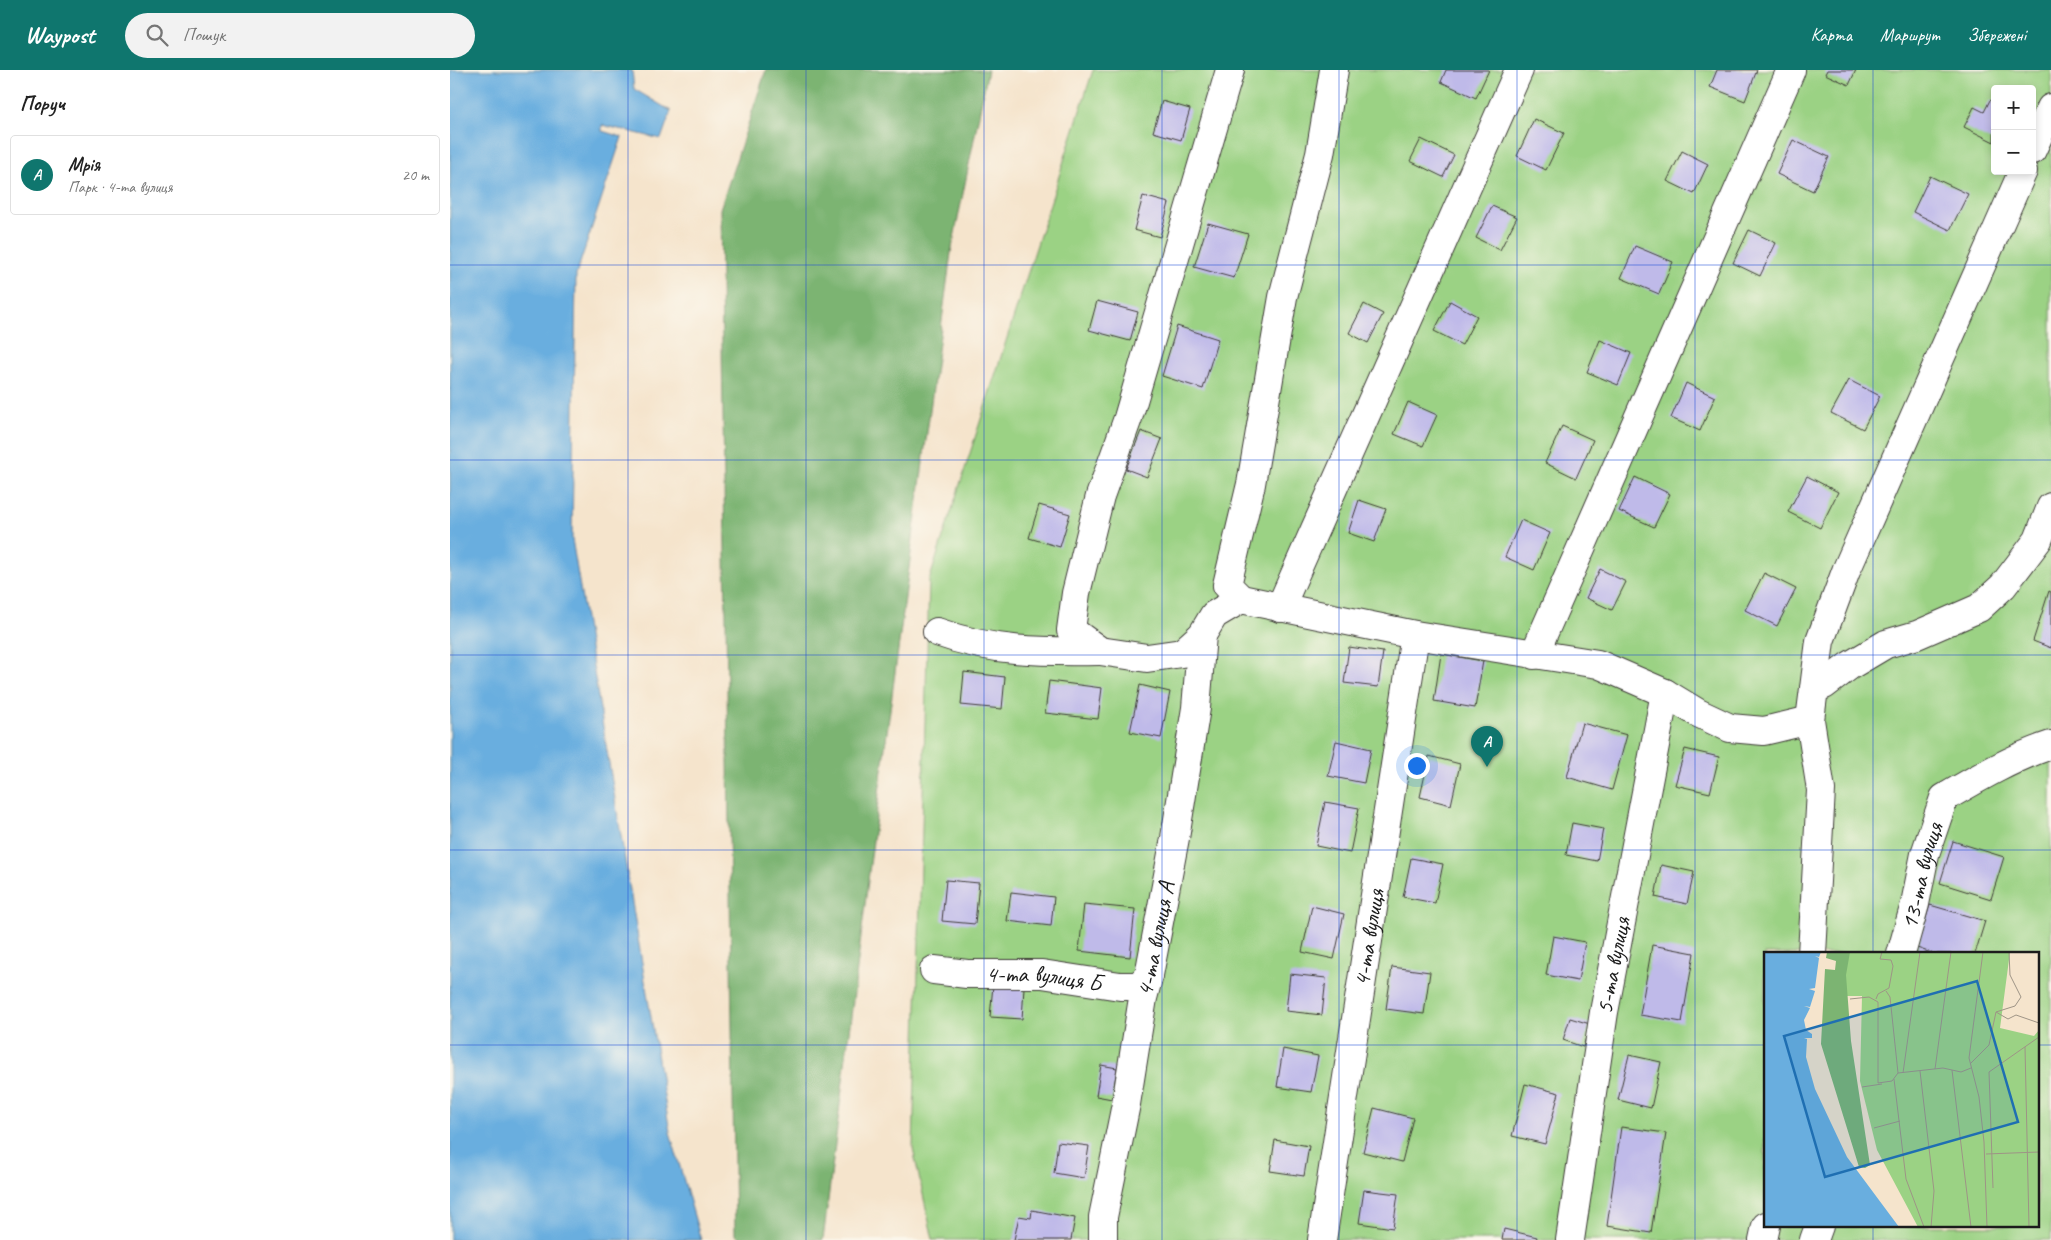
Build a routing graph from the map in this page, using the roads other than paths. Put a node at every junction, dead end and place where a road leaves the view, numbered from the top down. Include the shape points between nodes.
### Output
1 (1230, 70) edge
2 (1334, 70) edge
3 (1519, 70) edge
4 (1791, 70) edge
5 (2051, 108) edge
6 (2036, 141) edge
7 (2021, 175) edge
8 (2051, 507) edge
9 (1241, 599) junction
10 (1280, 608) junction
11 (937, 632) dead end
12 (1202, 635) junction
13 (1415, 635) junction
14 (1100, 651) junction
15 (1534, 655) junction
16 (1814, 689) junction
17 (1665, 693) junction
18 (1810, 720) junction
19 (2051, 745) edge
20 (1812, 952) edge
21 (1902, 952) edge
22 (934, 970) dead end
23 (1149, 976) junction
24 (1103, 1240) edge
25 (1322, 1240) edge
26 (1570, 1240) edge

1 - 14 street via 1128,418 1100,496 1076,593 1071,630
2 - 9 street via 1320,154 1283,298 1251,484 1227,585
3 - 10 street
4 - 15 street
5 - 6 street
7 - 16 street via 1846,571 1820,641
8 - 16 street via 2038,540 2003,586 1979,608 1917,635 1886,644
9 - 10 street
9 - 12 street via 1214,615
10 - 13 street
11 - 14 street via 992,647
12 - 14 street via 1182,654 1147,658
12 - 23 street, 4-та вулиця А via 1196,708
13 - 15 street
13 - 25 street, 4-та вулиця
15 - 17 street via 1598,664
16 - 18 street
17 - 18 street via 1730,728 1764,731
17 - 26 street, 5-та вулиця via 1604,1012
18 - 20 street via 1822,790
19 - 21 street, 13-та вулиця via 2034,750 1944,798 1925,854
22 - 23 street, 4-та вулиця Б via 967,974 1042,974 1120,986 1139,986
23 - 24 street, 4-та вулиця А via 1103,1218

